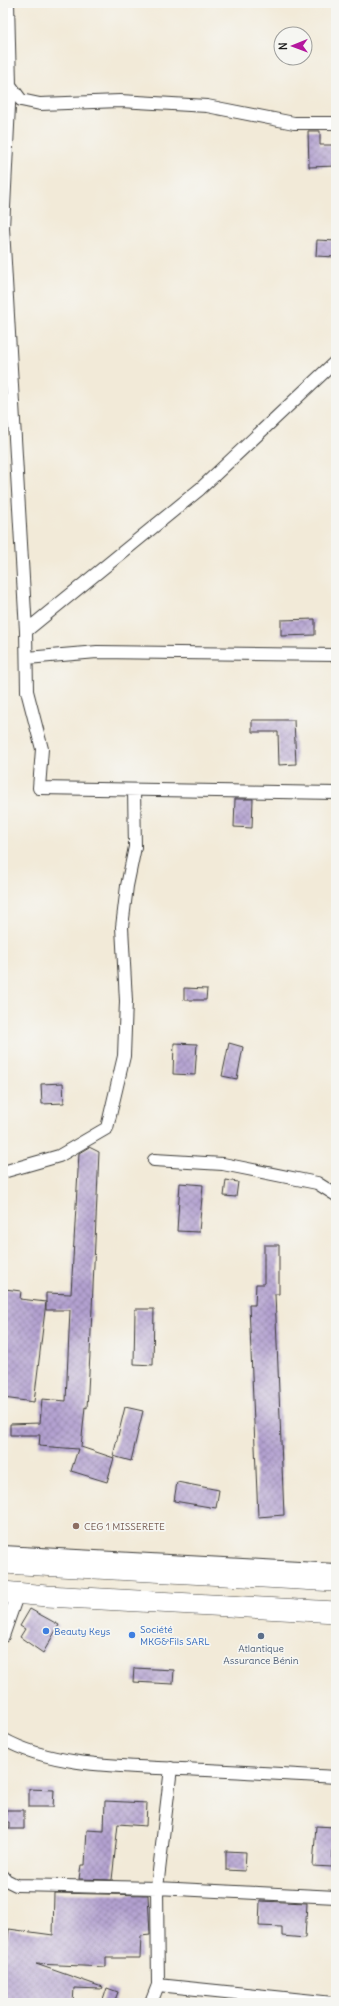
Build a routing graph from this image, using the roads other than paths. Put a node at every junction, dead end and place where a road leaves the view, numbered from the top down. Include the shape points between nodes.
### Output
1 (8, 3) edge
2 (10, 85) junction
3 (336, 123) edge
4 (3, 228) edge
5 (336, 361) edge
6 (26, 631) junction
7 (336, 655) edge
8 (27, 658) junction
9 (134, 790) junction
10 (336, 793) edge
11 (154, 1160) dead end
12 (3, 1172) edge
13 (336, 1195) edge
14 (3, 1552) edge
15 (3, 1563) edge
16 (336, 1570) edge
17 (336, 1581) edge
18 (11, 1593) edge
19 (336, 1612) edge
20 (3, 1636) edge
21 (3, 1739) edge
22 (171, 1768) junction
23 (336, 1777) edge
24 (3, 1876) edge
25 (157, 1888) junction
26 (336, 1897) edge
27 (158, 1985) junction
28 (151, 2003) edge
29 (332, 2003) edge

1 - 2 street
2 - 3 street via 21,100 40,104 120,101 207,106 294,123
2 - 4 street
4 - 6 street
5 - 6 street via 200,489
6 - 8 street
7 - 8 street via 97,652
8 - 9 street via 27,691 42,749 39,788
9 - 10 street
9 - 12 street via 135,847 122,927 126,1001 124,1056 107,1128 59,1156
11 - 13 street via 223,1164 317,1184
14 - 16 street
15 - 17 highway
18 - 19 highway
18 - 20 street
21 - 22 street via 43,1756 117,1765
22 - 23 street
22 - 25 street
24 - 25 street via 16,1885
25 - 26 street
25 - 27 street
27 - 28 street
27 - 29 street

